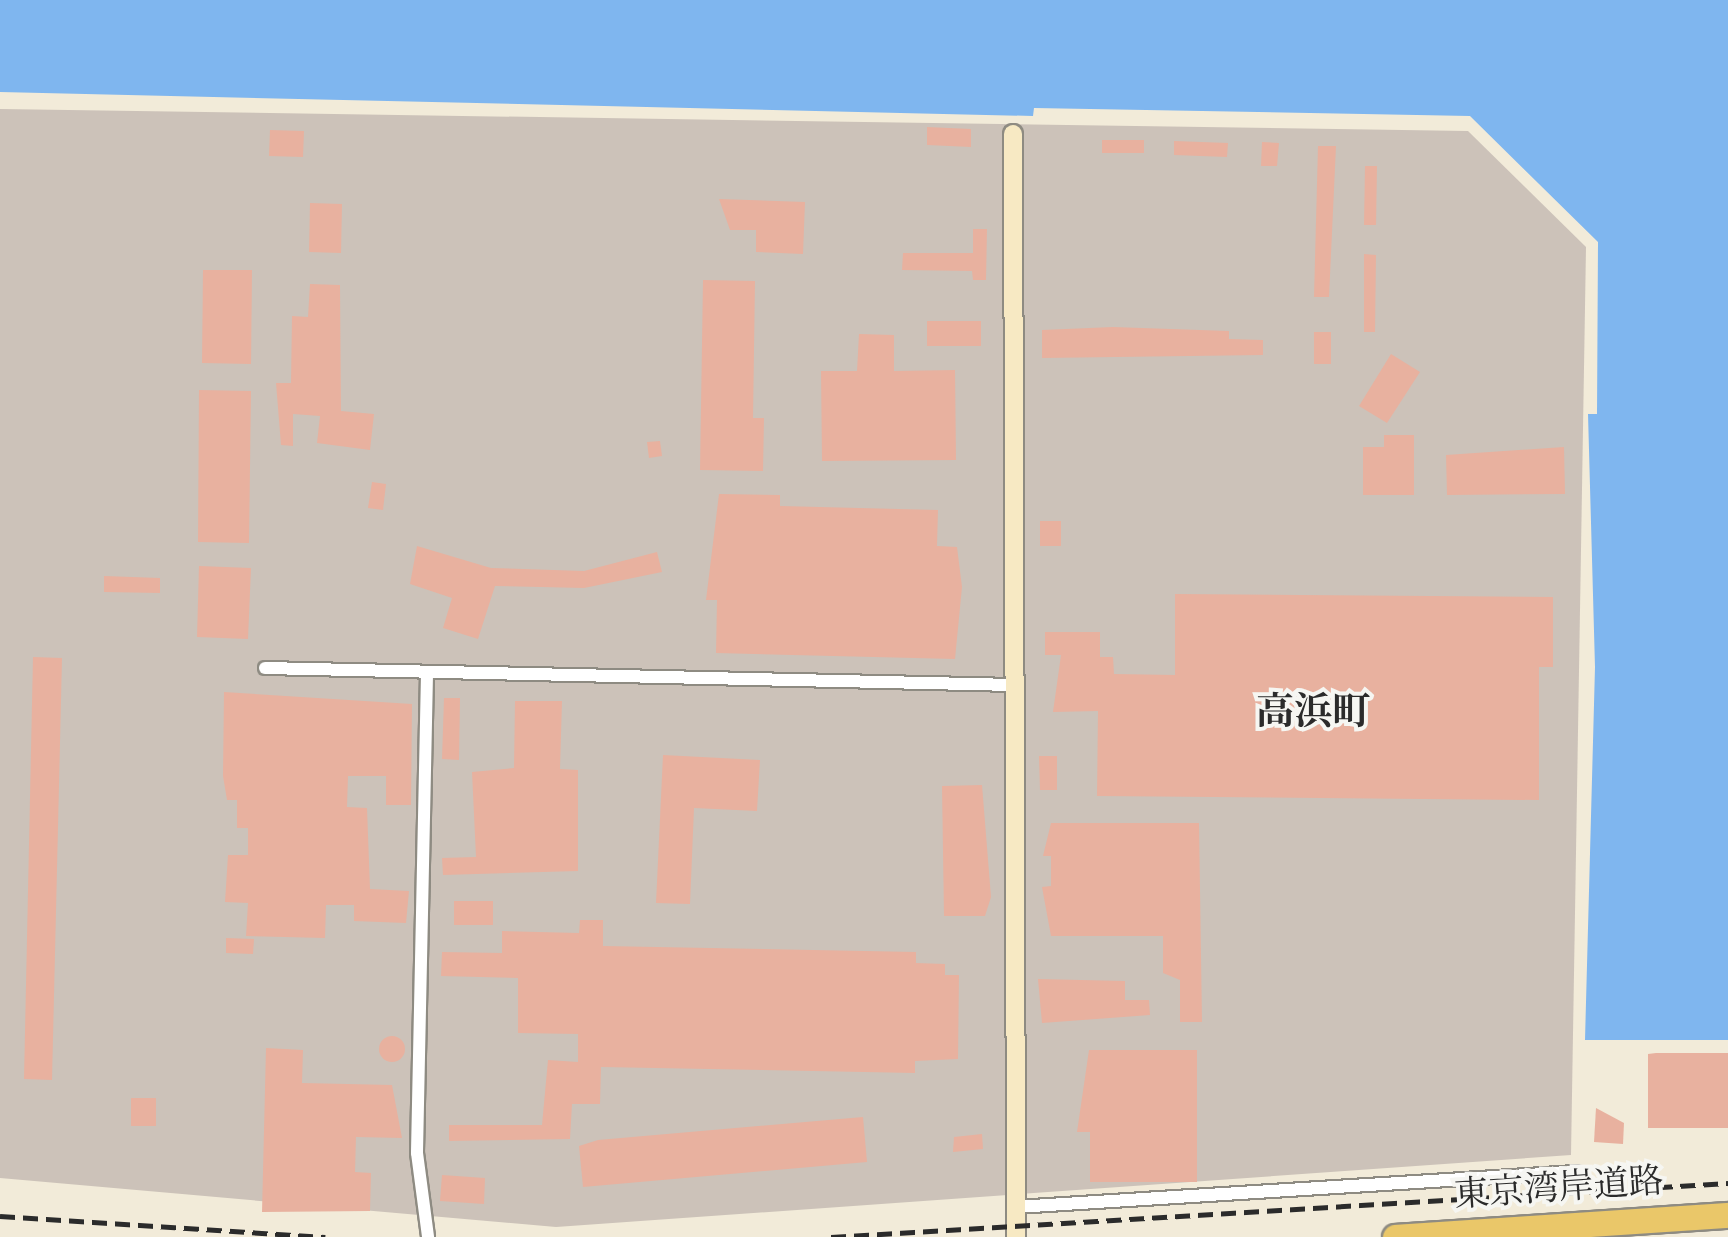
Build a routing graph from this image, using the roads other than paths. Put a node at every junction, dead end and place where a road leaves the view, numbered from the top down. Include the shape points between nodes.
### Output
1 (1014, 134) dead end
2 (264, 668) dead end
3 (428, 674) junction
4 (1015, 685) junction
5 (1576, 1172) dead end
6 (1016, 1207) junction
7 (1728, 1215) edge
8 (428, 1237) edge
9 (1016, 1237) edge
10 (1395, 1237) edge

1 - 4 street
2 - 3 street
3 - 4 street
3 - 8 street via 417,1152
4 - 6 street
5 - 6 street
6 - 9 street
7 - 10 highway, 東京湾岸道路

